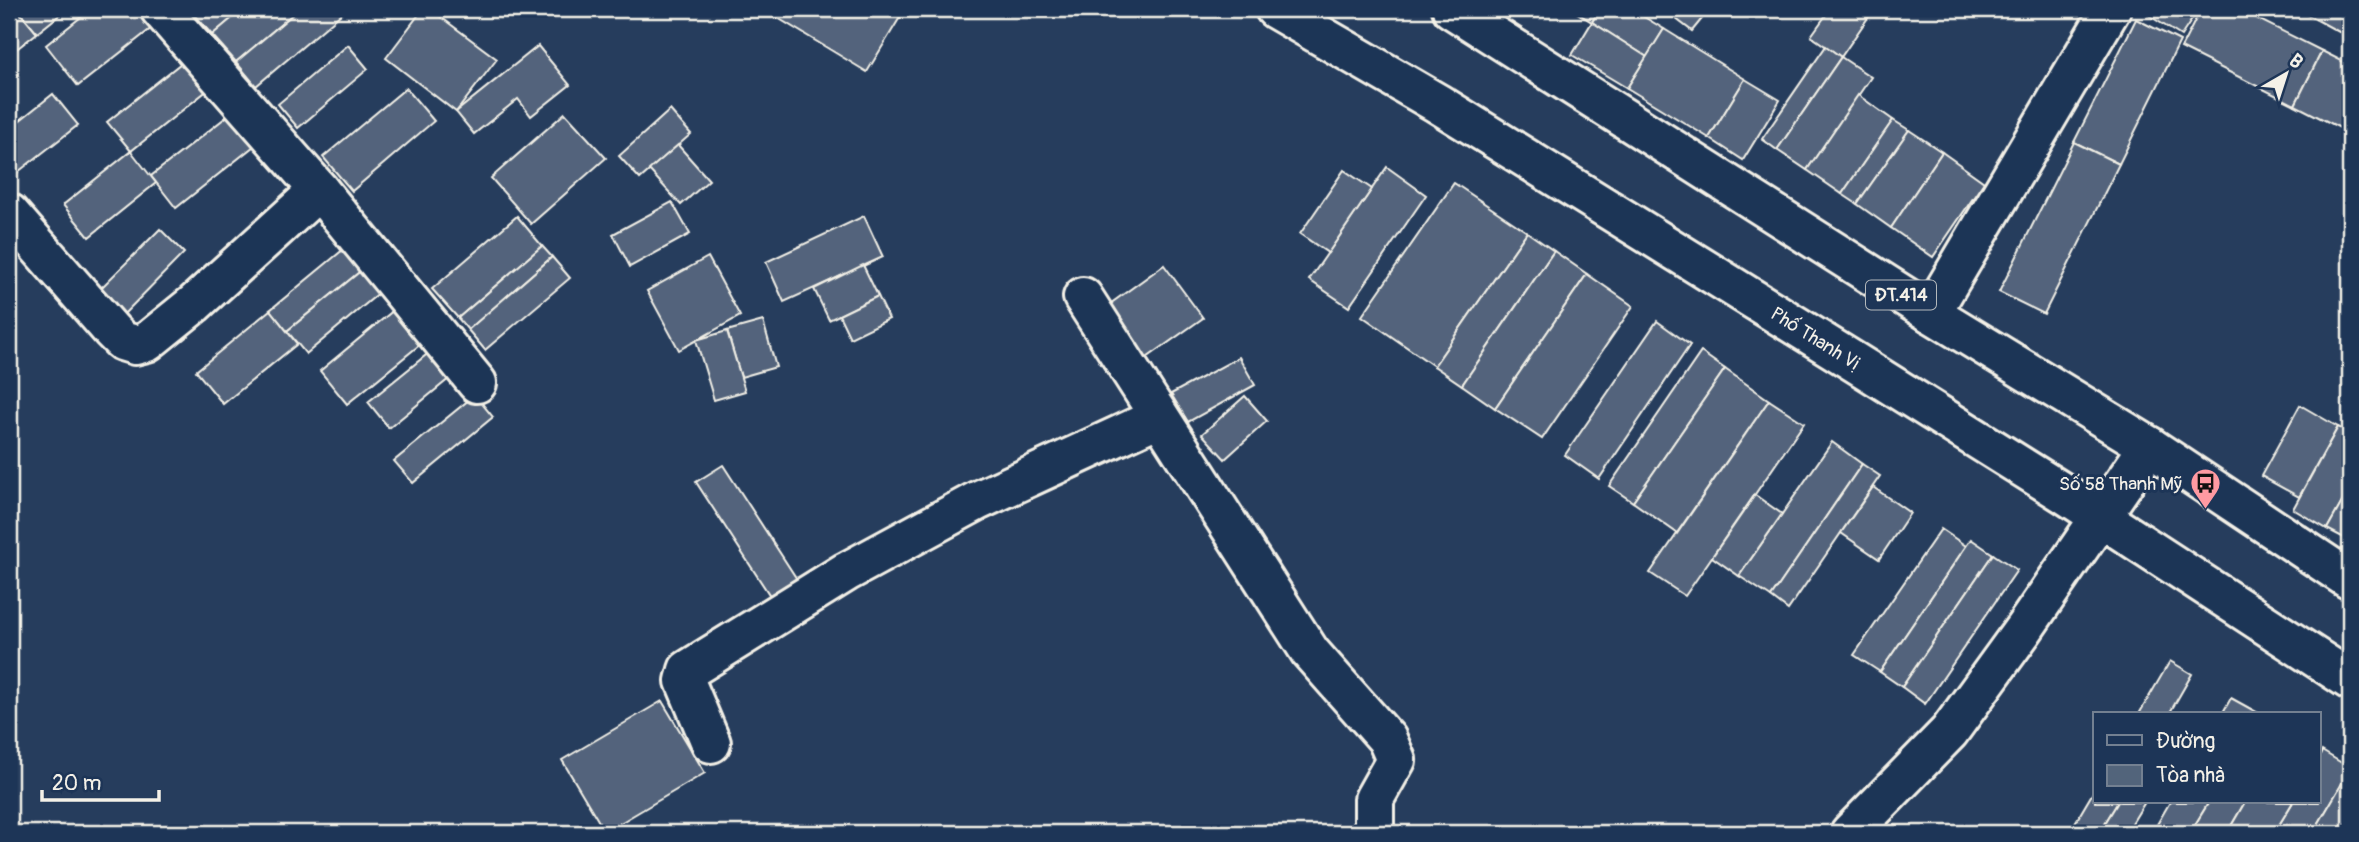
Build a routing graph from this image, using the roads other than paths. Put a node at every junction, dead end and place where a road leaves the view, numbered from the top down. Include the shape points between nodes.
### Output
1 (160, 9) edge
2 (1275, 9) edge
3 (2110, 9) edge
4 (1462, 12) edge
5 (318, 190) junction
6 (9, 213) edge
7 (1083, 297) dead end
8 (1931, 313) junction
9 (477, 383) dead end
10 (1159, 417) junction
11 (2149, 446) junction
12 (2101, 517) junction
13 (2350, 580) edge
14 (2350, 680) edge
15 (711, 743) dead end
16 (1374, 833) edge
17 (1850, 833) edge

1 - 5 street
2 - 12 street, Phố Thanh Vị via 1437,103
3 - 8 street
4 - 8 street, ĐT.414
5 - 6 street via 194,304 147,342 135,345 112,331
5 - 9 street
7 - 10 street
8 - 11 street, ĐT.414
10 - 15 street via 977,501 846,572 688,670 685,681
10 - 16 street via 1310,652 1387,739 1396,760 1374,799
11 - 12 street
11 - 13 street, ĐT.414
12 - 14 street, Phố Thanh Vị
12 - 17 street via 1949,733

